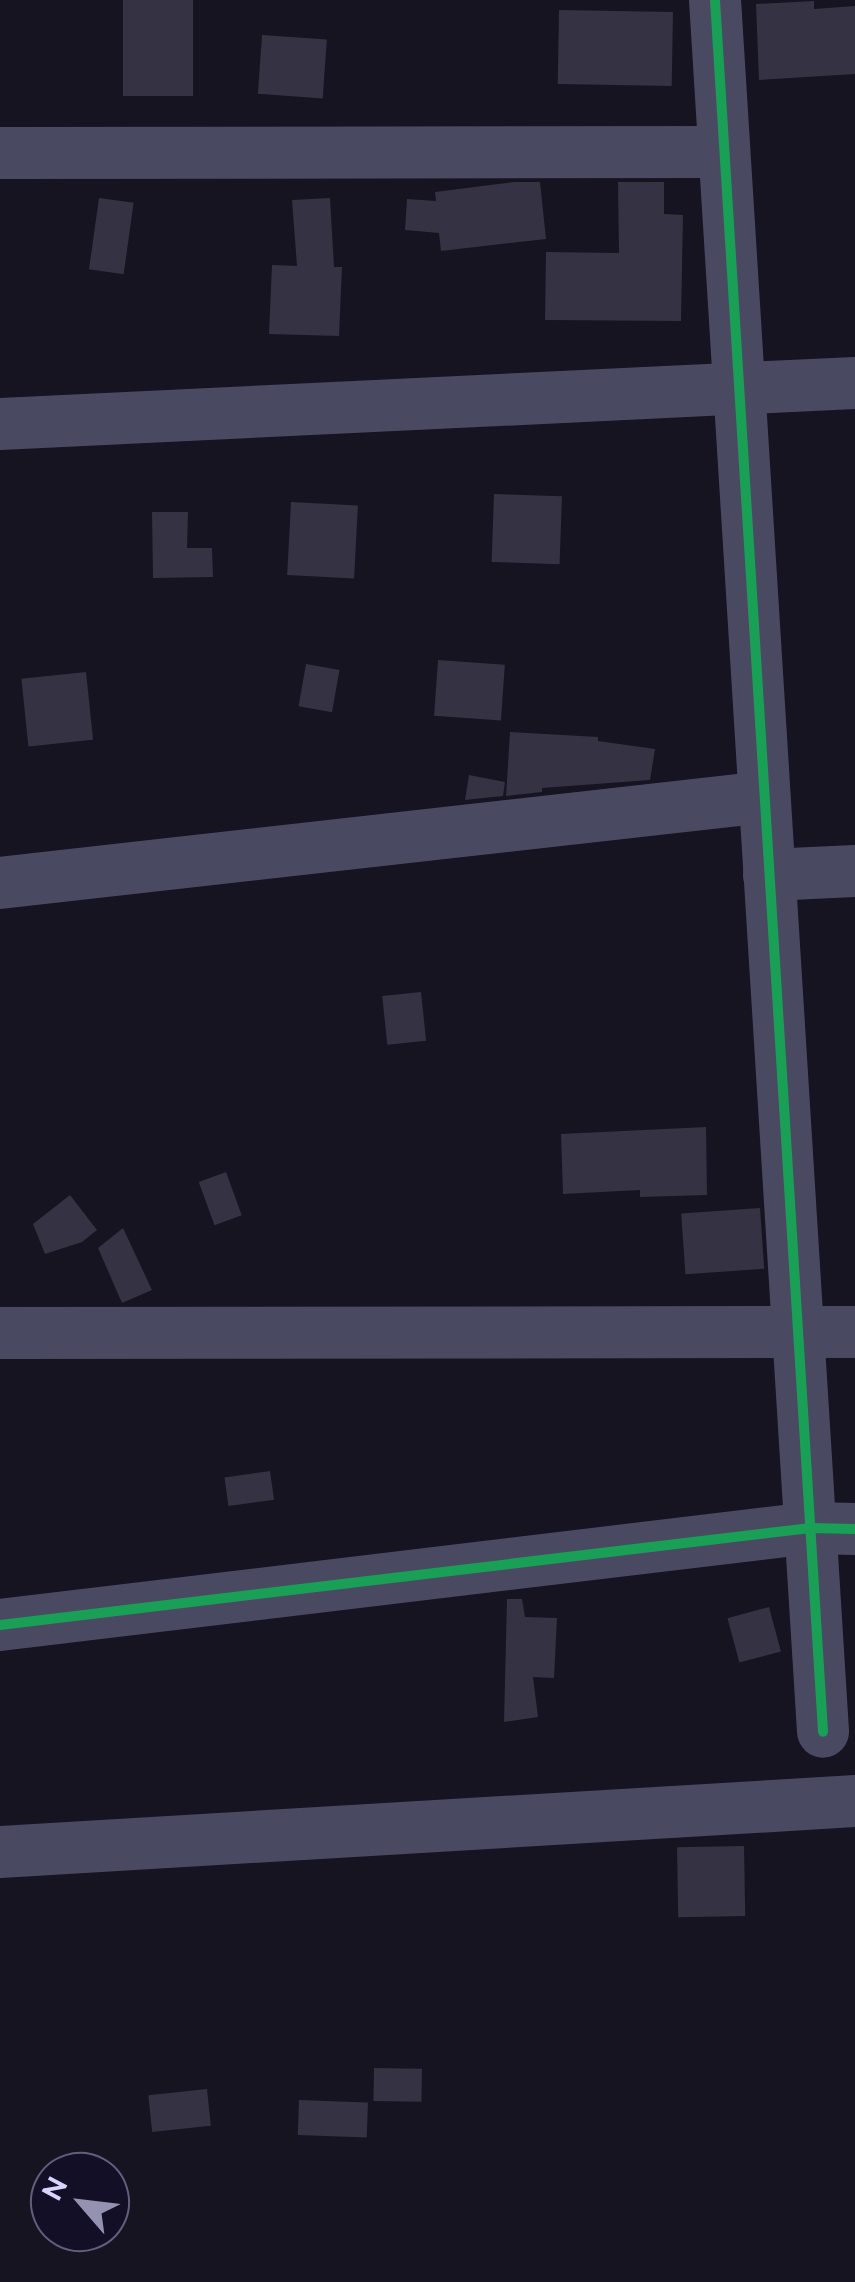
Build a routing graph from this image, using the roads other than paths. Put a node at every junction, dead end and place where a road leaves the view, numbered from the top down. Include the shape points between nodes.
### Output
1 (715, 0) edge
2 (724, 152) junction
3 (0, 153) edge
4 (855, 383) edge
5 (739, 391) junction
6 (0, 424) edge
7 (764, 797) junction
8 (855, 870) edge
9 (770, 874) junction
10 (0, 883) edge
11 (855, 1332) edge
12 (0, 1333) edge
13 (798, 1334) junction
14 (833, 1528) edge
15 (0, 1624) edge
16 (823, 1732) dead end
17 (855, 1801) edge
18 (0, 1852) edge

1 - 2 street
2 - 3 street
2 - 5 street
4 - 5 street
5 - 6 street
5 - 7 street
7 - 9 street
7 - 10 street
8 - 9 street
9 - 13 street
11 - 13 street
12 - 13 street
13 - 14 street
14 - 15 street
14 - 16 street
17 - 18 street

